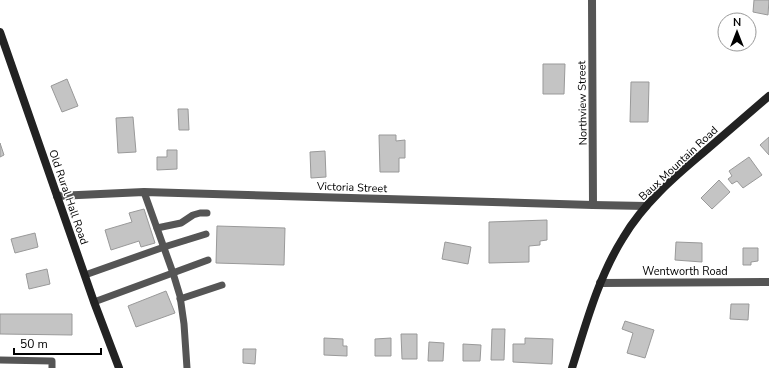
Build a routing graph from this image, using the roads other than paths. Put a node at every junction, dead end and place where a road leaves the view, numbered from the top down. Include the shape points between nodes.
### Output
1 (592, 0) edge
2 (1, 37) edge
3 (769, 96) edge
4 (144, 192) junction
5 (57, 196) junction
6 (594, 205) junction
7 (646, 206) junction
8 (207, 213) dead end
9 (157, 228) junction
10 (206, 234) dead end
11 (164, 247) junction
12 (208, 260) dead end
13 (173, 272) junction
14 (84, 275) junction
15 (769, 282) edge
16 (600, 283) junction
17 (222, 285) dead end
18 (180, 299) junction
19 (94, 302) junction
20 (0, 360) edge
21 (52, 368) edge
22 (119, 368) edge
23 (187, 368) edge
24 (572, 368) edge

1 - 6 street, Northview Street
2 - 5 main road, Old Rural Hall Road
3 - 7 main road, Baux Mountain Road
4 - 5 street, Victoria Street
4 - 6 street, Victoria Street
4 - 9 lane
5 - 14 main road, Old Rural Hall Road
6 - 7 street, Victoria Street
7 - 16 main road, Baux Mountain Road via 622,239
8 - 9 lane via 193,215 181,223
9 - 11 lane
10 - 11 lane
11 - 13 lane
11 - 14 lane
12 - 13 lane
13 - 18 lane
13 - 19 lane
14 - 19 main road, Old Rural Hall Road
15 - 16 street, Wentworth Road
16 - 24 main road, Baux Mountain Road
17 - 18 lane
18 - 23 lane
19 - 22 main road, Old Rural Hall Road
20 - 21 lane via 52,361

